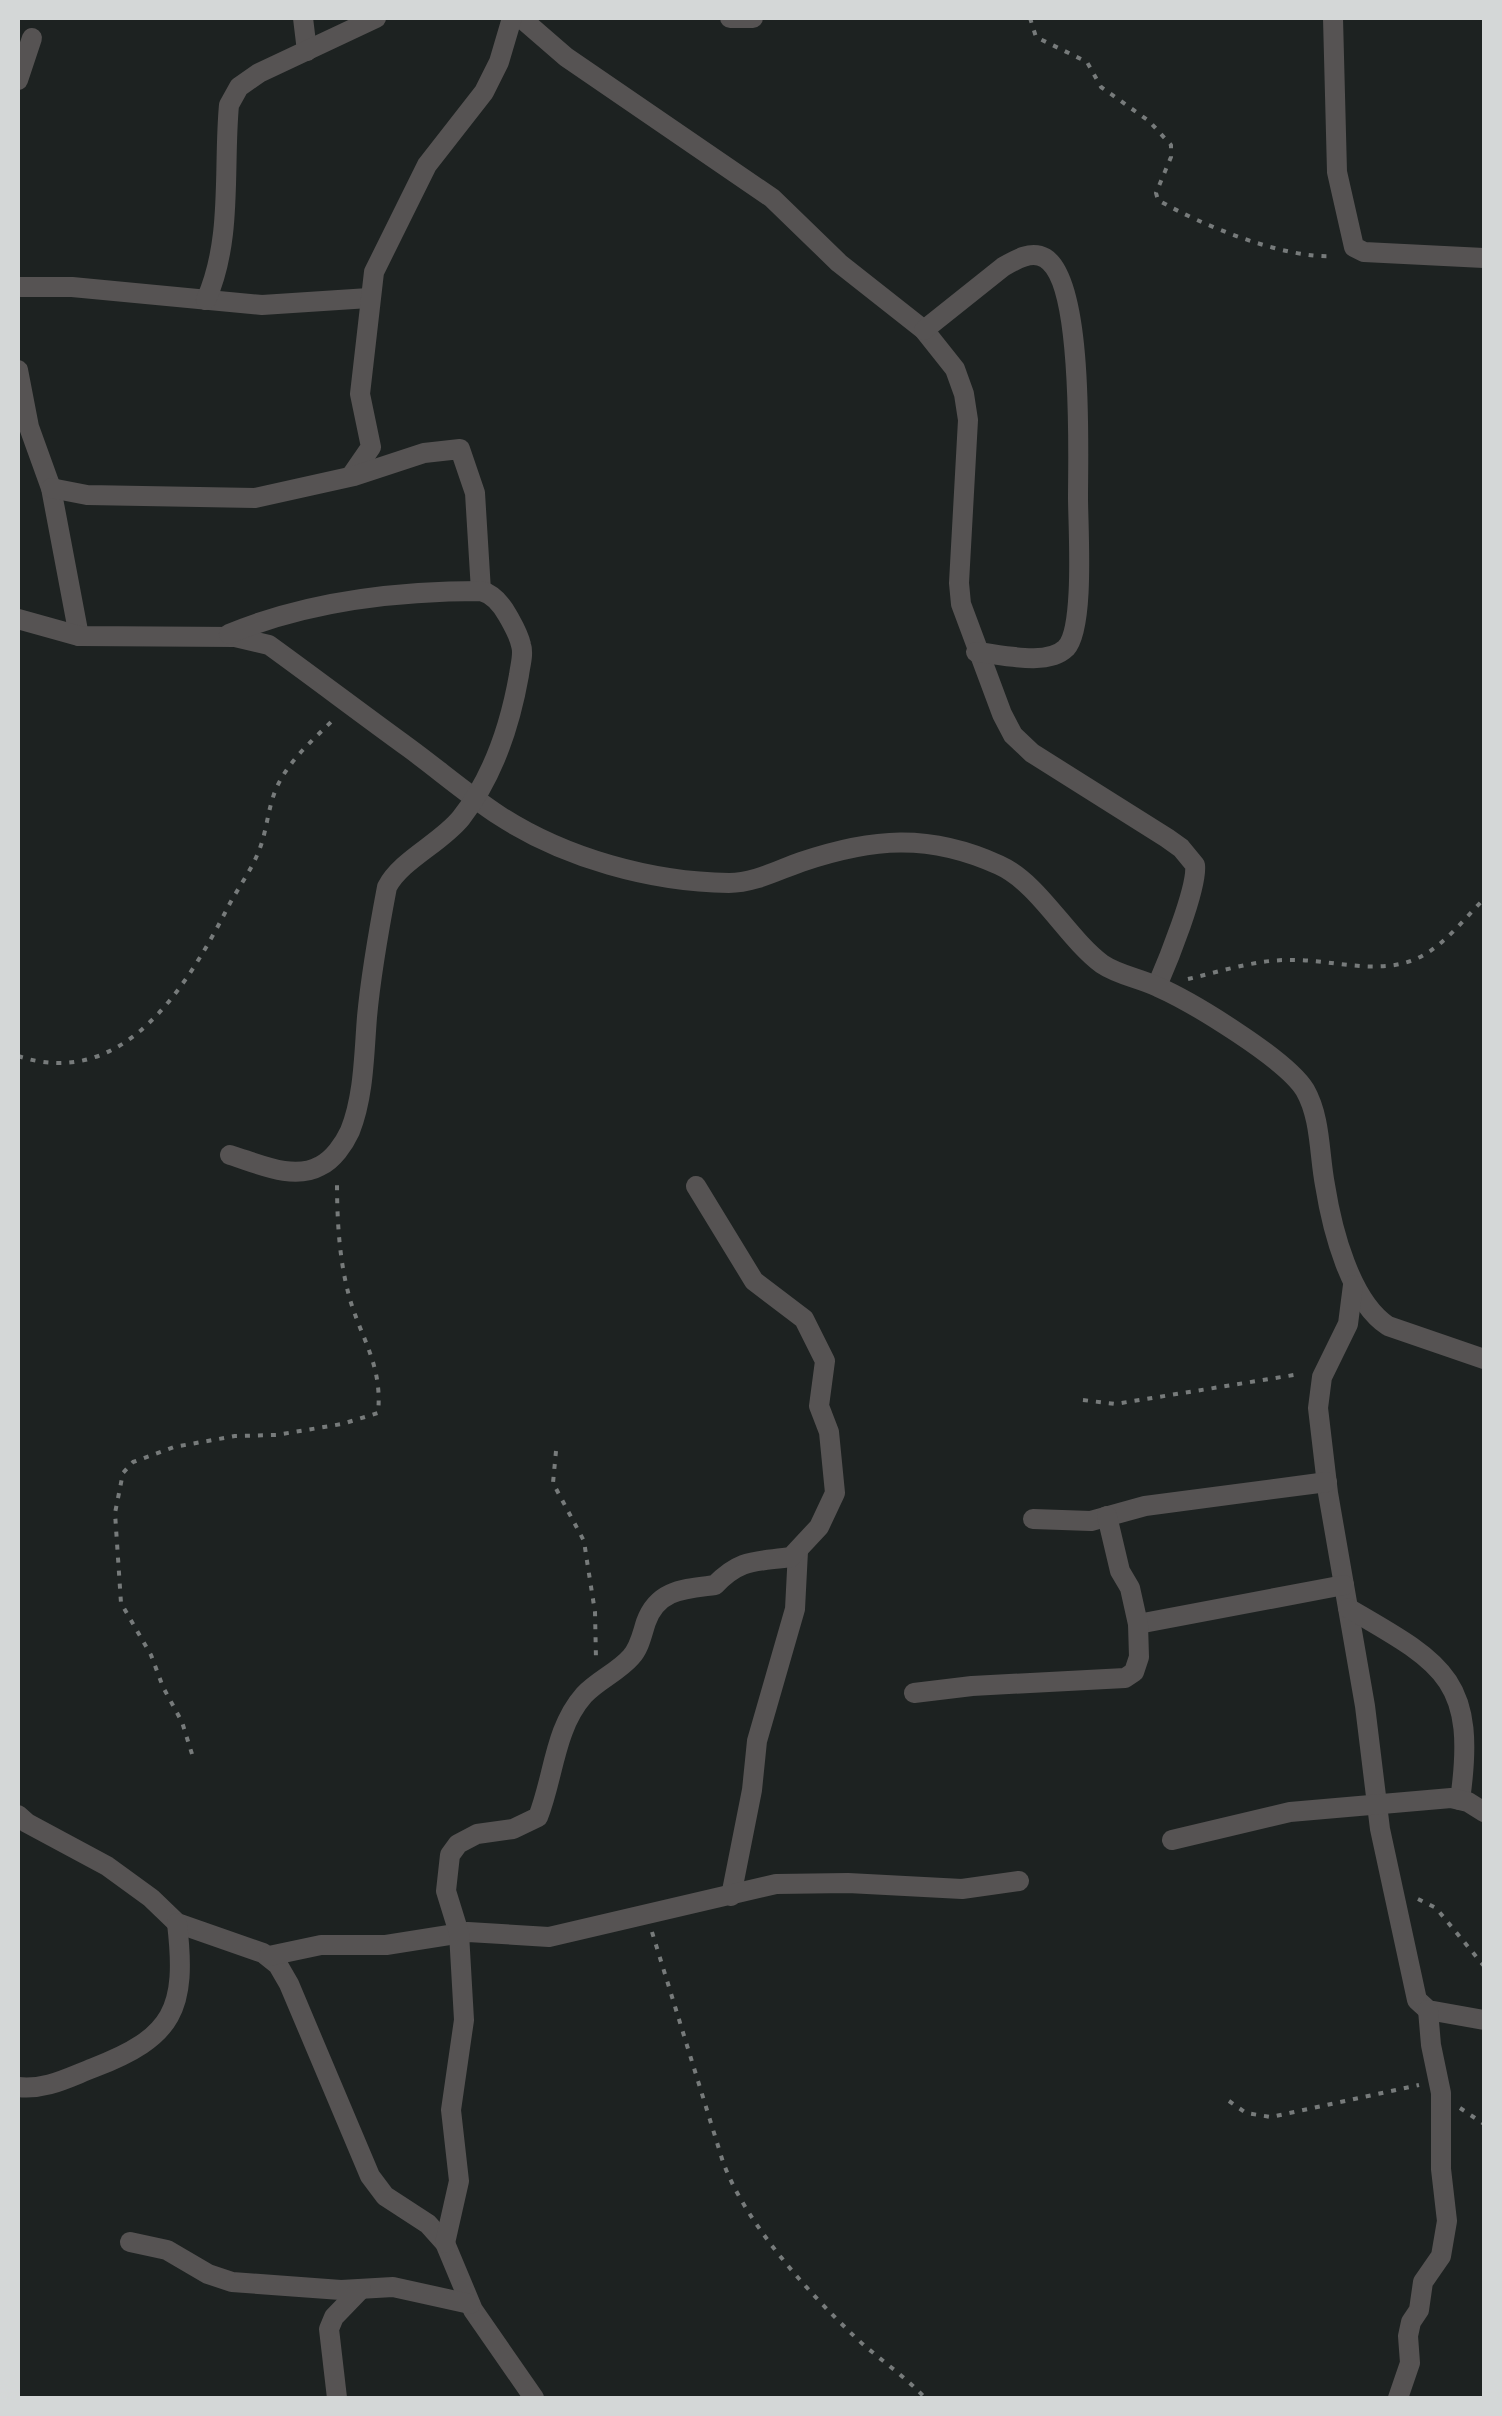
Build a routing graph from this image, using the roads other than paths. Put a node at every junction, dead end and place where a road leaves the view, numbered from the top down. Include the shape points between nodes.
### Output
1 (303, 18) edge
2 (376, 18) edge
3 (512, 18) edge
4 (521, 18) edge
5 (730, 18) edge
6 (753, 18) edge
7 (1333, 18) edge
8 (32, 38) dead end
9 (307, 50) junction
10 (18, 80) edge
11 (1484, 258) edge
12 (18, 287) edge
13 (369, 298) junction
14 (206, 300) junction
15 (924, 330) junction
16 (18, 370) edge
17 (350, 477) junction
18 (51, 488) junction
19 (481, 591) junction
20 (18, 619) edge
21 (78, 636) junction
22 (223, 637) junction
23 (976, 652) junction
24 (476, 797) junction
25 (1158, 987) junction
26 (230, 1155) dead end
27 (696, 1186) dead end
28 (1354, 1284) junction
29 (1484, 1359) edge
30 (1327, 1482) junction
31 (1107, 1516) junction
32 (1033, 1520) dead end
33 (798, 1551) junction
34 (1344, 1585) junction
35 (1348, 1608) junction
36 (1138, 1624) junction
37 (914, 1692) dead end
38 (1460, 1800) junction
39 (1377, 1804) junction
40 (1484, 1812) edge
41 (18, 1815) edge
42 (1172, 1840) dead end
43 (1019, 1881) dead end
44 (731, 1896) junction
45 (177, 1923) junction
46 (459, 1933) junction
47 (269, 1956) junction
48 (1428, 2010) junction
49 (1484, 2020) edge
50 (18, 2086) edge
51 (130, 2242) dead end
52 (445, 2243) junction
53 (362, 2289) junction
54 (470, 2304) junction
55 (337, 2398) edge
56 (534, 2398) edge
57 (1398, 2398) edge

1 - 9 street
2 - 9 street
3 - 13 street via 492,76 427,165 376,267
4 - 15 street via 566,57 772,198 839,263
5 - 6 street
7 - 11 street via 1337,172 1352,244 1357,251
8 - 10 street
9 - 14 street via 239,86 229,104 224,228
12 - 14 street
13 - 14 street via 262,305
13 - 17 street via 360,394 371,447
15 - 23 street via 955,369 964,394 960,595
15 - 23 street via 1003,268 1032,255 1045,258 1057,273 1071,323 1078,385 1074,636 1055,655
16 - 18 street
17 - 18 street via 255,498 87,495
17 - 19 street via 424,453 462,450 475,493
18 - 21 street
19 - 22 street via 419,591 317,607
19 - 24 street via 508,615 522,655 504,736
20 - 21 street
21 - 22 street
22 - 24 street via 269,645
23 - 25 street via 1022,744 1192,860 1194,886
24 - 25 street via 572,852 711,882 745,882 875,842 942,845 1004,868 1104,965
24 - 26 street via 387,886 362,1073 350,1130 336,1152 304,1170 277,1170
25 - 28 street via 1293,1073 1306,1092
27 - 33 street via 754,1280 804,1320 825,1361 819,1406 836,1486 828,1511
28 - 29 street via 1388,1326
28 - 30 street via 1348,1324 1318,1390
30 - 31 street
30 - 34 street
31 - 32 street
31 - 36 street
33 - 44 street via 795,1609 757,1741
33 - 46 street via 740,1565 715,1585 671,1592 652,1610 635,1653 573,1709 536,1818 466,1839 450,1855 447,1897
34 - 35 street
34 - 36 street
35 - 38 street via 1414,1646 1449,1684 1466,1738
35 - 39 street
36 - 37 street via 1136,1669 1125,1678
38 - 39 street
38 - 40 street
39 - 42 street via 1258,1817
39 - 48 street via 1416,1996
41 - 45 street via 132,1883
43 - 44 street via 962,1889 795,1882
44 - 46 street via 546,1938
45 - 47 street
45 - 50 street via 178,1990 152,2040 56,2083
46 - 47 street via 386,1944 321,1944
46 - 52 street via 464,2020 451,2110 459,2165
47 - 52 street via 289,1984 377,2187
48 - 49 street
48 - 57 street via 1447,2221 1441,2256 1424,2280 1411,2322 1410,2363
51 - 53 street via 168,2250 232,2282
52 - 54 street
53 - 54 street via 393,2287
53 - 55 street via 328,2329
54 - 56 street

